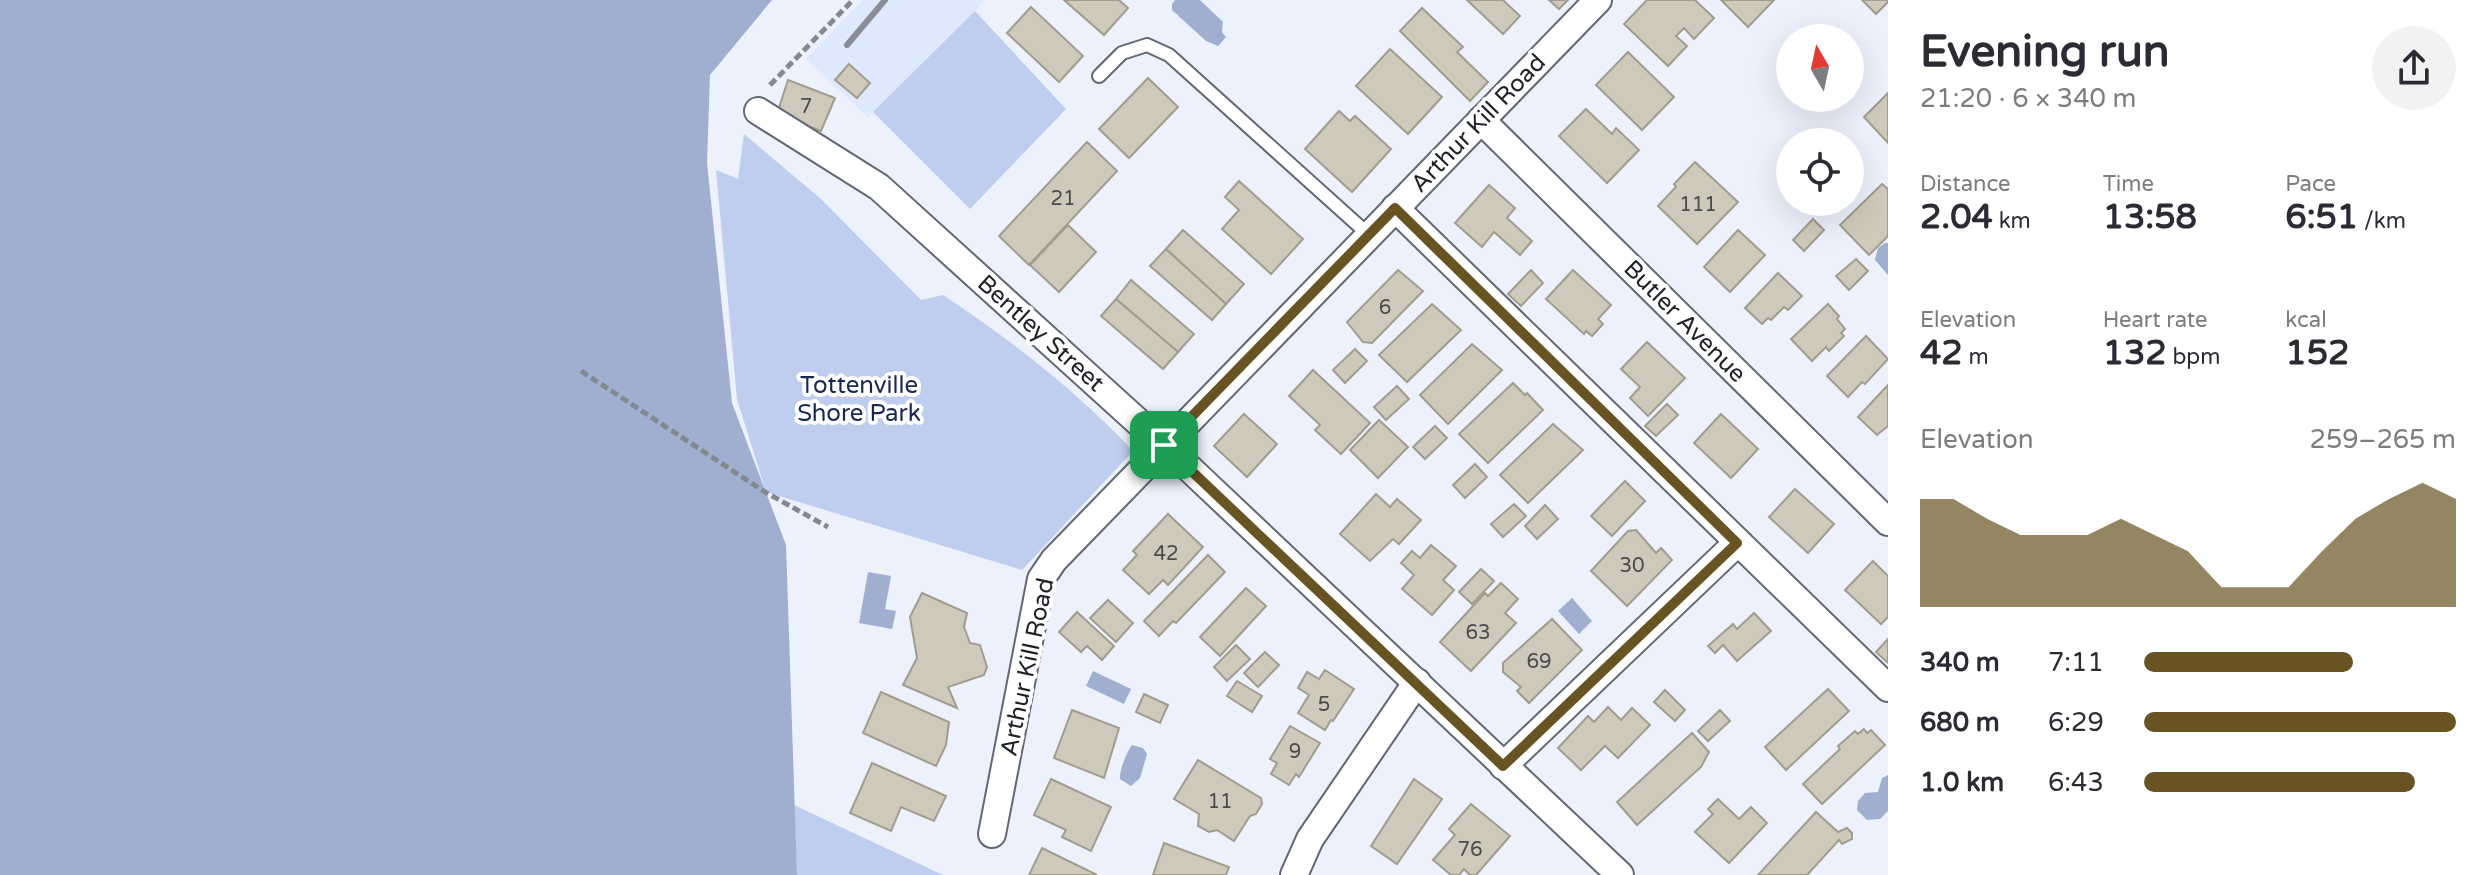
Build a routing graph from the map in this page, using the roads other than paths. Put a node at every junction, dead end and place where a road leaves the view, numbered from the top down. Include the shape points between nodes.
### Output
1 (1598, 0) edge
2 (1099, 76) dead end
3 (758, 111) road end
4 (1481, 120) junction
5 (1395, 208) junction
6 (1369, 235) junction
7 (1164, 445) junction
8 (1888, 522) edge
9 (1737, 543) junction
10 (1417, 682) junction
11 (1888, 688) edge
12 (1503, 766) junction
13 (992, 834) dead end
14 (1294, 875) edge
15 (1620, 875) edge

1 - 4 street, Arthur Kill Road
2 - 6 lane via 1122,53 1147,45 1169,55
3 - 7 street, Bentley Street via 879,187
4 - 5 street, Arthur Kill Road
4 - 8 street, Butler Avenue
5 - 6 street, Arthur Kill Road
5 - 9 street
6 - 7 street, Arthur Kill Road
7 - 10 street, Bentley Street
7 - 13 street, Arthur Kill Road via 1041,579
9 - 11 street
9 - 12 street
10 - 12 street, Bentley Street
10 - 14 street via 1310,839
12 - 15 street, Bentley Street

